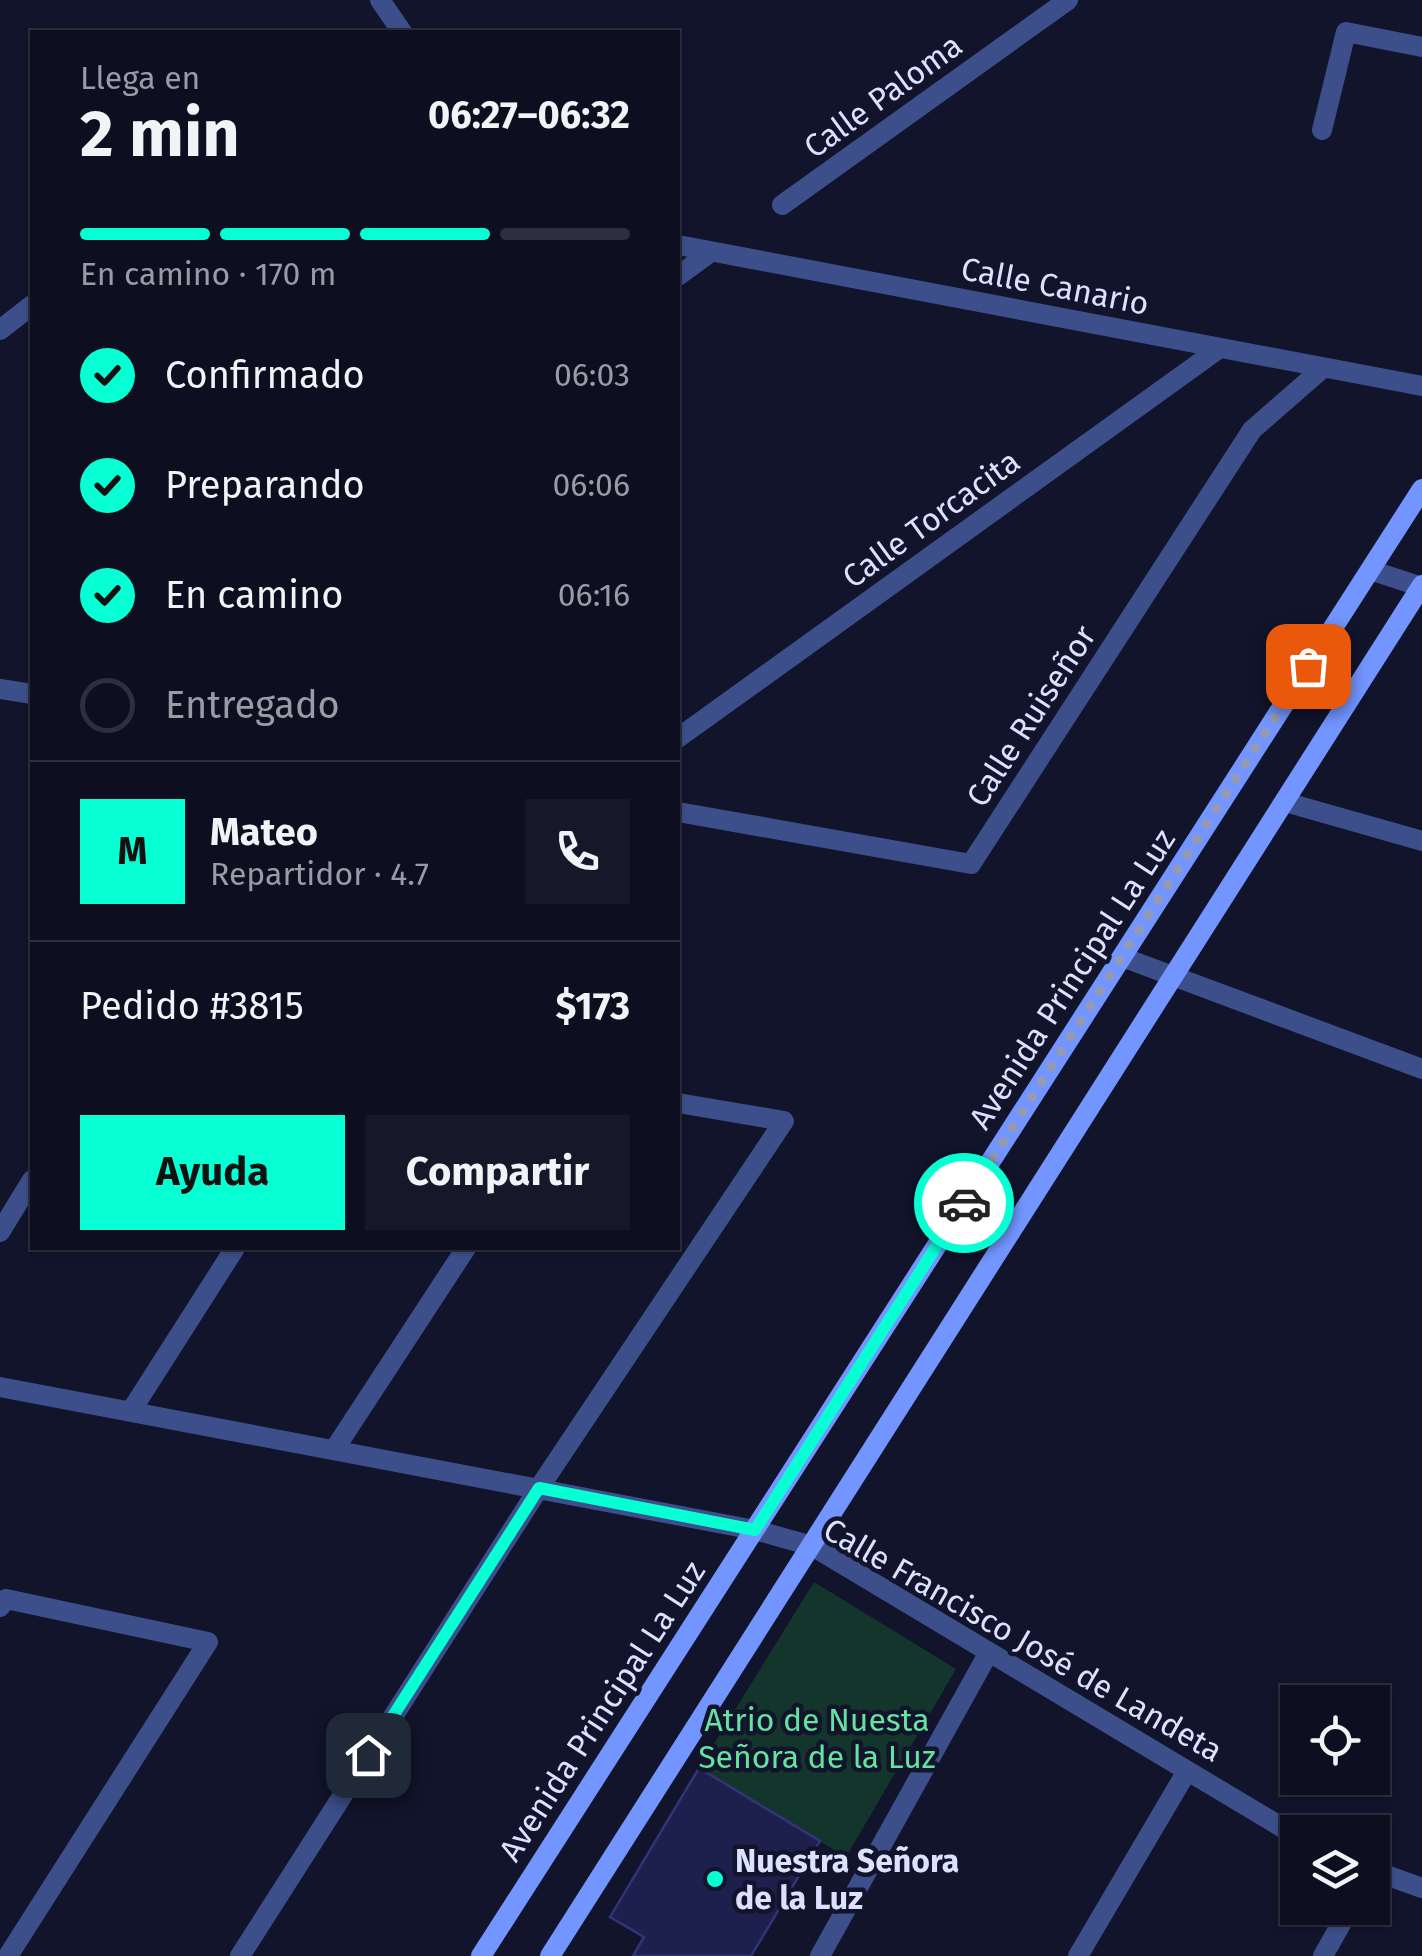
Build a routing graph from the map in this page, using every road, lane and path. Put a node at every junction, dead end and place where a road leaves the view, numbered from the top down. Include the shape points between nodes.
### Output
1 (380, 0) edge
2 (1068, 0) edge
3 (396, 30) edge
4 (1422, 47) edge
5 (1322, 130) dead end
6 (782, 205) dead end
7 (680, 246) edge
8 (711, 252) junction
9 (680, 275) edge
10 (30, 307) edge
11 (0, 330) edge
12 (1220, 348) junction
13 (1323, 368) junction
14 (1422, 386) edge
15 (1422, 489) edge
16 (1370, 570) junction
17 (1422, 587) edge
18 (0, 689) edge
19 (30, 694) edge
20 (680, 737) edge
21 (1285, 802) junction
22 (680, 812) edge
23 (1422, 840) edge
24 (1122, 957) junction
25 (1174, 977) junction
26 (1422, 1069) edge
27 (680, 1104) edge
28 (30, 1183) edge
29 (0, 1232) edge
30 (234, 1250) edge
31 (465, 1250) edge
32 (0, 1387) edge
33 (131, 1411) junction
34 (334, 1450) junction
35 (539, 1488) junction
36 (755, 1530) junction
37 (812, 1546) junction
38 (0, 1607) edge
39 (989, 1652) junction
40 (1187, 1771) junction
41 (1280, 1826) edge
42 (1390, 1876) edge
43 (1422, 1888) edge
44 (1341, 1925) edge
45 (8, 1956) edge
46 (240, 1956) edge
47 (481, 1956) edge
48 (550, 1956) edge
49 (820, 1956) edge
50 (1078, 1956) edge
51 (1324, 1956) edge

1 - 3 street
2 - 6 street, Calle Paloma
4 - 5 street via 1346,32
7 - 8 street, Calle Canario
8 - 9 street
8 - 12 street, Calle Canario
10 - 11 street
12 - 13 street, Calle Canario
12 - 20 street, Calle Torcacita
13 - 14 street, Calle Canario
13 - 22 street, Calle Ruiseñor via 1252,430 971,864
15 - 16 street, Avenida Principal La Luz
16 - 17 street
16 - 24 street, Avenida Principal La Luz
17 - 21 street
18 - 19 street
21 - 23 street
21 - 25 street
24 - 25 street
24 - 36 street, Avenida Principal La Luz
25 - 26 street
25 - 37 street
27 - 35 street via 784,1121
28 - 29 street
30 - 33 street
31 - 34 street
32 - 33 street, Calle Francisco José de Landeta
33 - 34 street, Calle Francisco José de Landeta
34 - 35 street, Calle Francisco José de Landeta
35 - 36 street, Calle Francisco José de Landeta
35 - 46 street
36 - 37 street, Calle Francisco José de Landeta
36 - 47 street, Avenida Principal La Luz
37 - 39 street, Calle Francisco José de Landeta
37 - 48 street
38 - 45 street via 6,1599 208,1642
39 - 40 street, Calle Francisco José de Landeta
39 - 49 street
40 - 41 street, Calle Francisco José de Landeta
40 - 50 street
42 - 43 street
44 - 51 street

